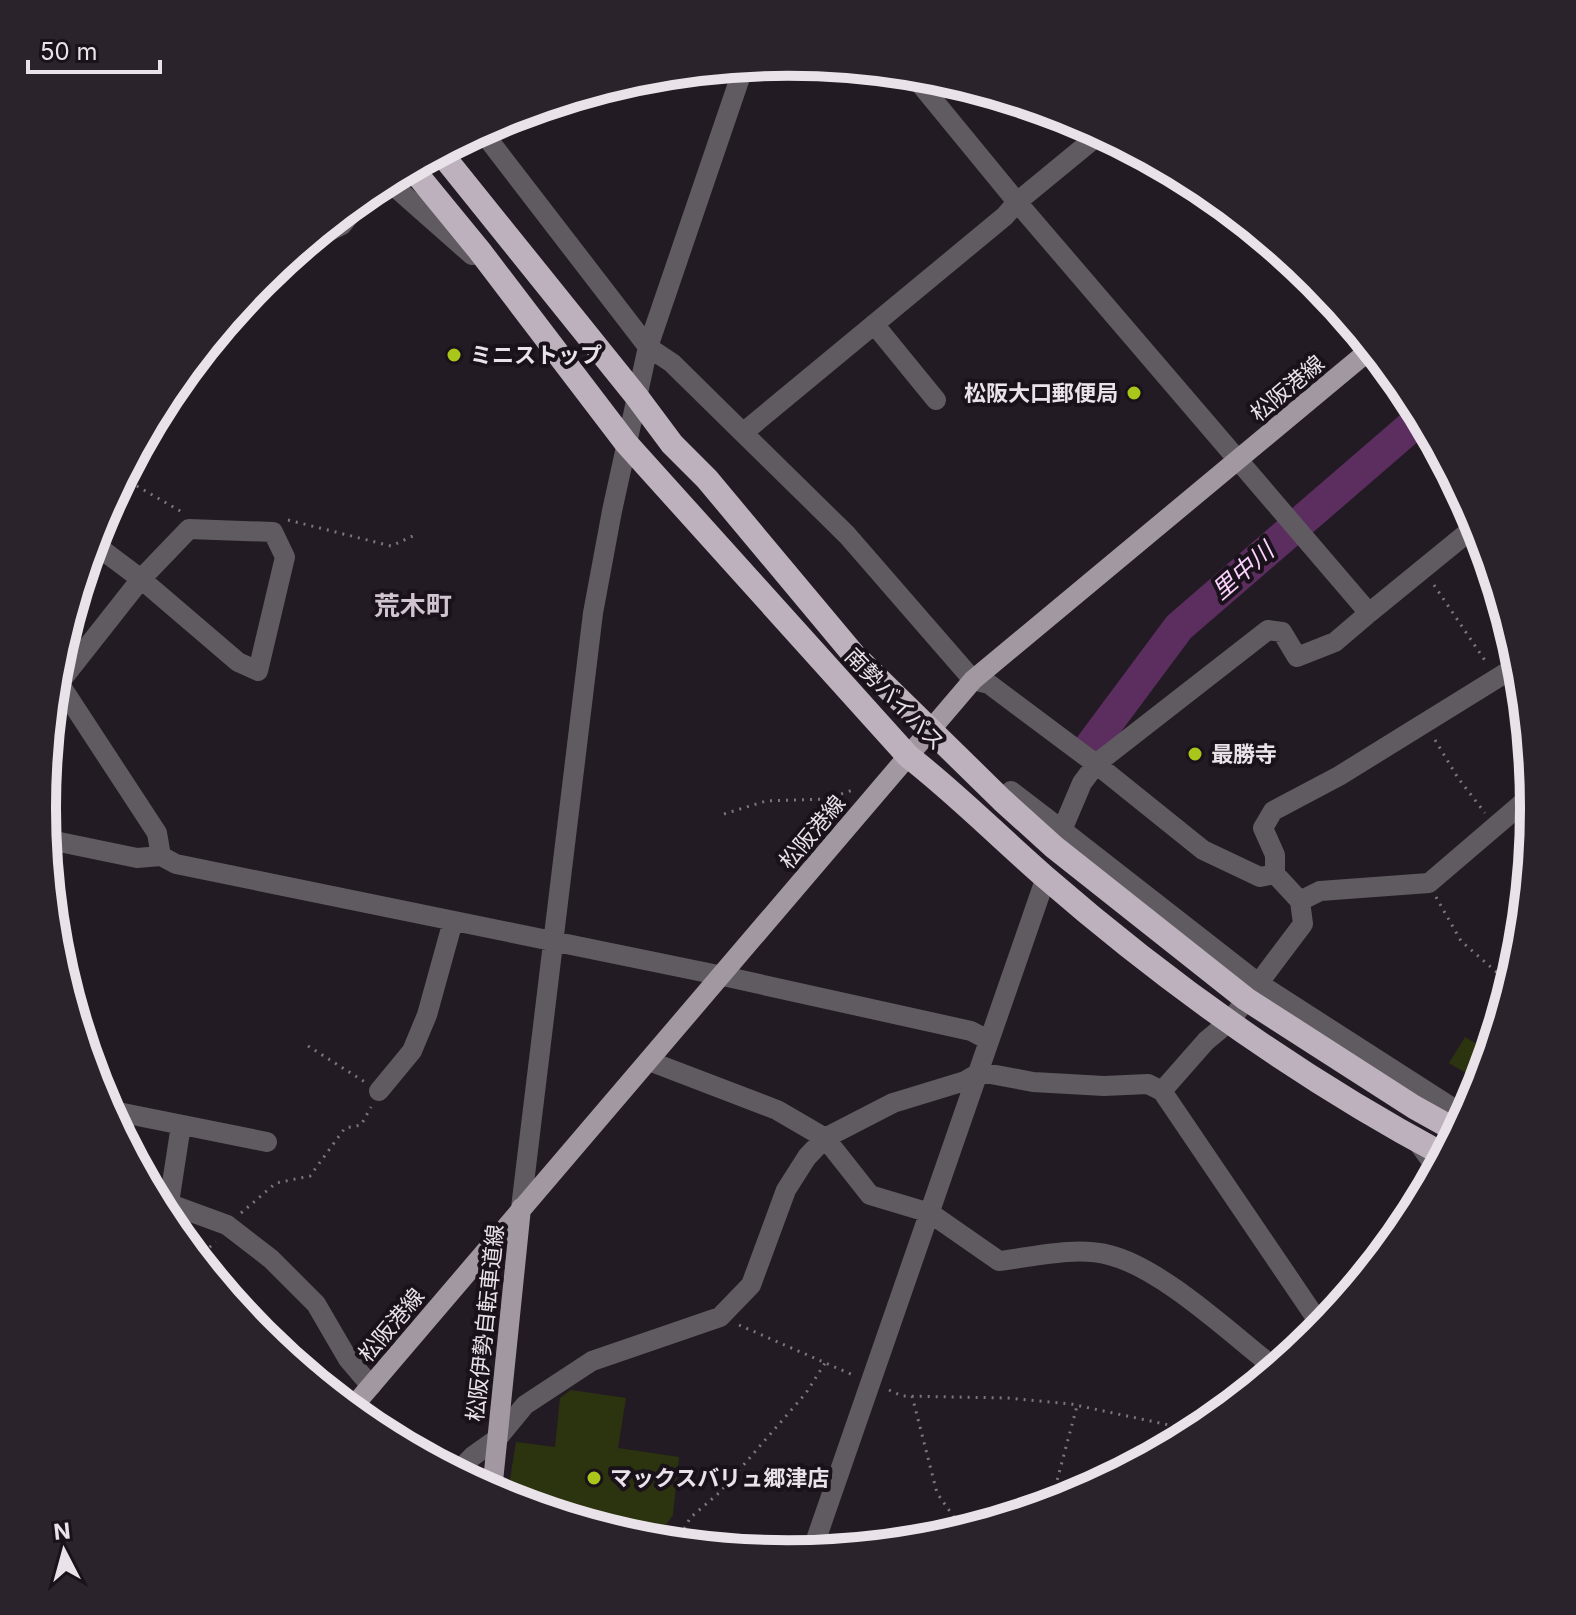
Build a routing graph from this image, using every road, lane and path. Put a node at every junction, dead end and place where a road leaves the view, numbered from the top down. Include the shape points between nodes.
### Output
1 (740, 77) edge
2 (924, 89) edge
3 (492, 138) edge
4 (1091, 141) edge
5 (447, 160) edge
6 (418, 176) edge
7 (397, 189) edge
8 (1017, 202) junction
9 (479, 250) junction
10 (874, 324) junction
11 (648, 347) junction
12 (1363, 355) edge
13 (637, 397) junction
14 (936, 400) dead end
15 (744, 432) junction
16 (626, 443) junction
17 (1238, 460) junction
18 (1466, 533) edge
19 (103, 551) edge
20 (1423, 569) junction
21 (141, 579) junction
22 (1369, 613) junction
23 (70, 664) edge
24 (1507, 672) edge
25 (1496, 678) junction
26 (973, 680) junction
27 (65, 693) edge
28 (1425, 724) junction
29 (930, 729) junction
30 (908, 756) junction
31 (1096, 764) junction
32 (873, 798) junction
33 (1002, 800) junction
34 (1520, 805) edge
35 (724, 814) dead end
36 (1495, 825) junction
37 (1062, 830) junction
38 (57, 842) edge
39 (161, 856) junction
40 (1275, 874) junction
41 (1046, 877) junction
42 (1429, 883) junction
43 (1300, 901) junction
44 (453, 921) junction
45 (554, 941) junction
46 (1500, 975) edge
47 (723, 976) junction
48 (1252, 991) junction
49 (1230, 1021) junction
50 (988, 1040) junction
51 (308, 1046) dead end
52 (649, 1061) junction
53 (980, 1072) junction
54 (379, 1091) junction
55 (1162, 1091) junction
56 (1454, 1110) edge
57 (123, 1113) edge
58 (181, 1125) junction
59 (1447, 1126) edge
60 (825, 1138) junction
61 (1416, 1140) junction
62 (267, 1142) dead end
63 (1435, 1150) edge
64 (1430, 1159) edge
65 (165, 1191) edge
66 (521, 1208) junction
67 (176, 1209) edge
68 (930, 1213) junction
69 (227, 1225) junction
70 (205, 1250) edge
71 (1314, 1316) edge
72 (720, 1317) junction
73 (1267, 1361) edge
74 (825, 1363) junction
75 (871, 1383) junction
76 (371, 1386) junction
77 (912, 1396) junction
78 (359, 1400) edge
79 (1077, 1405) junction
80 (1177, 1427) edge
81 (497, 1439) junction
82 (465, 1464) edge
83 (493, 1477) edge
84 (1055, 1489) edge
85 (956, 1520) edge
86 (683, 1531) edge
87 (816, 1539) edge

1 - 11 street
2 - 8 street
3 - 11 street
4 - 8 street
5 - 13 highway, 南勢バイパス
6 - 9 highway, 南勢バイパス
7 - 9 street via 472,255
8 - 10 street
8 - 17 street
9 - 16 highway, 南勢バイパス
10 - 14 street
10 - 15 street
11 - 13 street
11 - 15 street
12 - 17 main road, 松阪港線
13 - 16 street
13 - 29 highway, 南勢バイパス via 854,655
15 - 26 street via 847,535
16 - 30 highway, 南勢バイパス
16 - 45 street via 593,613
17 - 22 street
17 - 26 main road, 松阪港線
18 - 20 street
19 - 21 street
20 - 22 street
20 - 25 path
21 - 21 street via 189,529 273,532 285,557 258,671 238,662
21 - 23 street
22 - 31 street via 1335,642 1297,657 1282,632 1268,630
24 - 25 street
25 - 28 street
26 - 29 main road, 松阪港線
26 - 31 street via 989,684
27 - 39 street via 157,833
28 - 36 path
28 - 40 street via 1273,811 1263,828 1275,855
29 - 30 main road, 松阪港線
29 - 33 highway, 南勢バイパス
30 - 32 main road, 松阪港線
30 - 41 highway, 南勢バイパス
31 - 37 street
31 - 40 street via 1203,850 1260,877
32 - 35 path via 857,789 826,799 766,801
32 - 47 main road, 松阪港線
33 - 37 street via 1011,791
33 - 48 highway, 南勢バイパス via 1054,847
34 - 36 street
36 - 42 street
37 - 48 street
38 - 39 street via 137,858
39 - 44 street via 176,864
40 - 43 street
41 - 49 highway, 南勢バイパス via 1201,1004
41 - 50 street
42 - 43 street via 1320,891
42 - 46 path via 1461,941
43 - 48 street via 1303,924
44 - 45 street
44 - 54 street via 412,1051
45 - 47 street
45 - 66 street
47 - 50 street via 971,1031
47 - 52 main road, 松阪港線
48 - 49 street
48 - 56 street
48 - 59 highway, 南勢バイパス
49 - 55 street
49 - 61 highway, 南勢バイパス
50 - 53 street
51 - 54 path
52 - 60 street via 777,1110
52 - 66 main road, 松阪港線
53 - 55 street via 1033,1082 1148,1084
53 - 60 street via 893,1103
53 - 68 street
54 - 69 path via 361,1125 345,1128 310,1176 276,1183
55 - 71 street
57 - 58 street
58 - 62 street
58 - 65 street
60 - 68 street via 870,1195
60 - 72 street via 786,1190 751,1285
61 - 63 highway, 南勢バイパス
61 - 64 street
66 - 76 main road, 松阪港線
66 - 81 main road, 松阪伊勢自転車道線
67 - 69 street
68 - 73 street via 999,1261 1072,1252 1107,1254 1139,1267
68 - 75 street
69 - 70 path via 224,1235
69 - 76 street via 316,1304 348,1359
72 - 74 path
72 - 81 street via 592,1361 525,1405
74 - 75 path
74 - 86 path via 806,1393
75 - 77 path
75 - 87 street
76 - 78 main road, 松阪港線
77 - 79 path
77 - 85 path via 937,1493
79 - 80 path
79 - 84 path
81 - 82 street
81 - 83 main road, 松阪伊勢自転車道線

